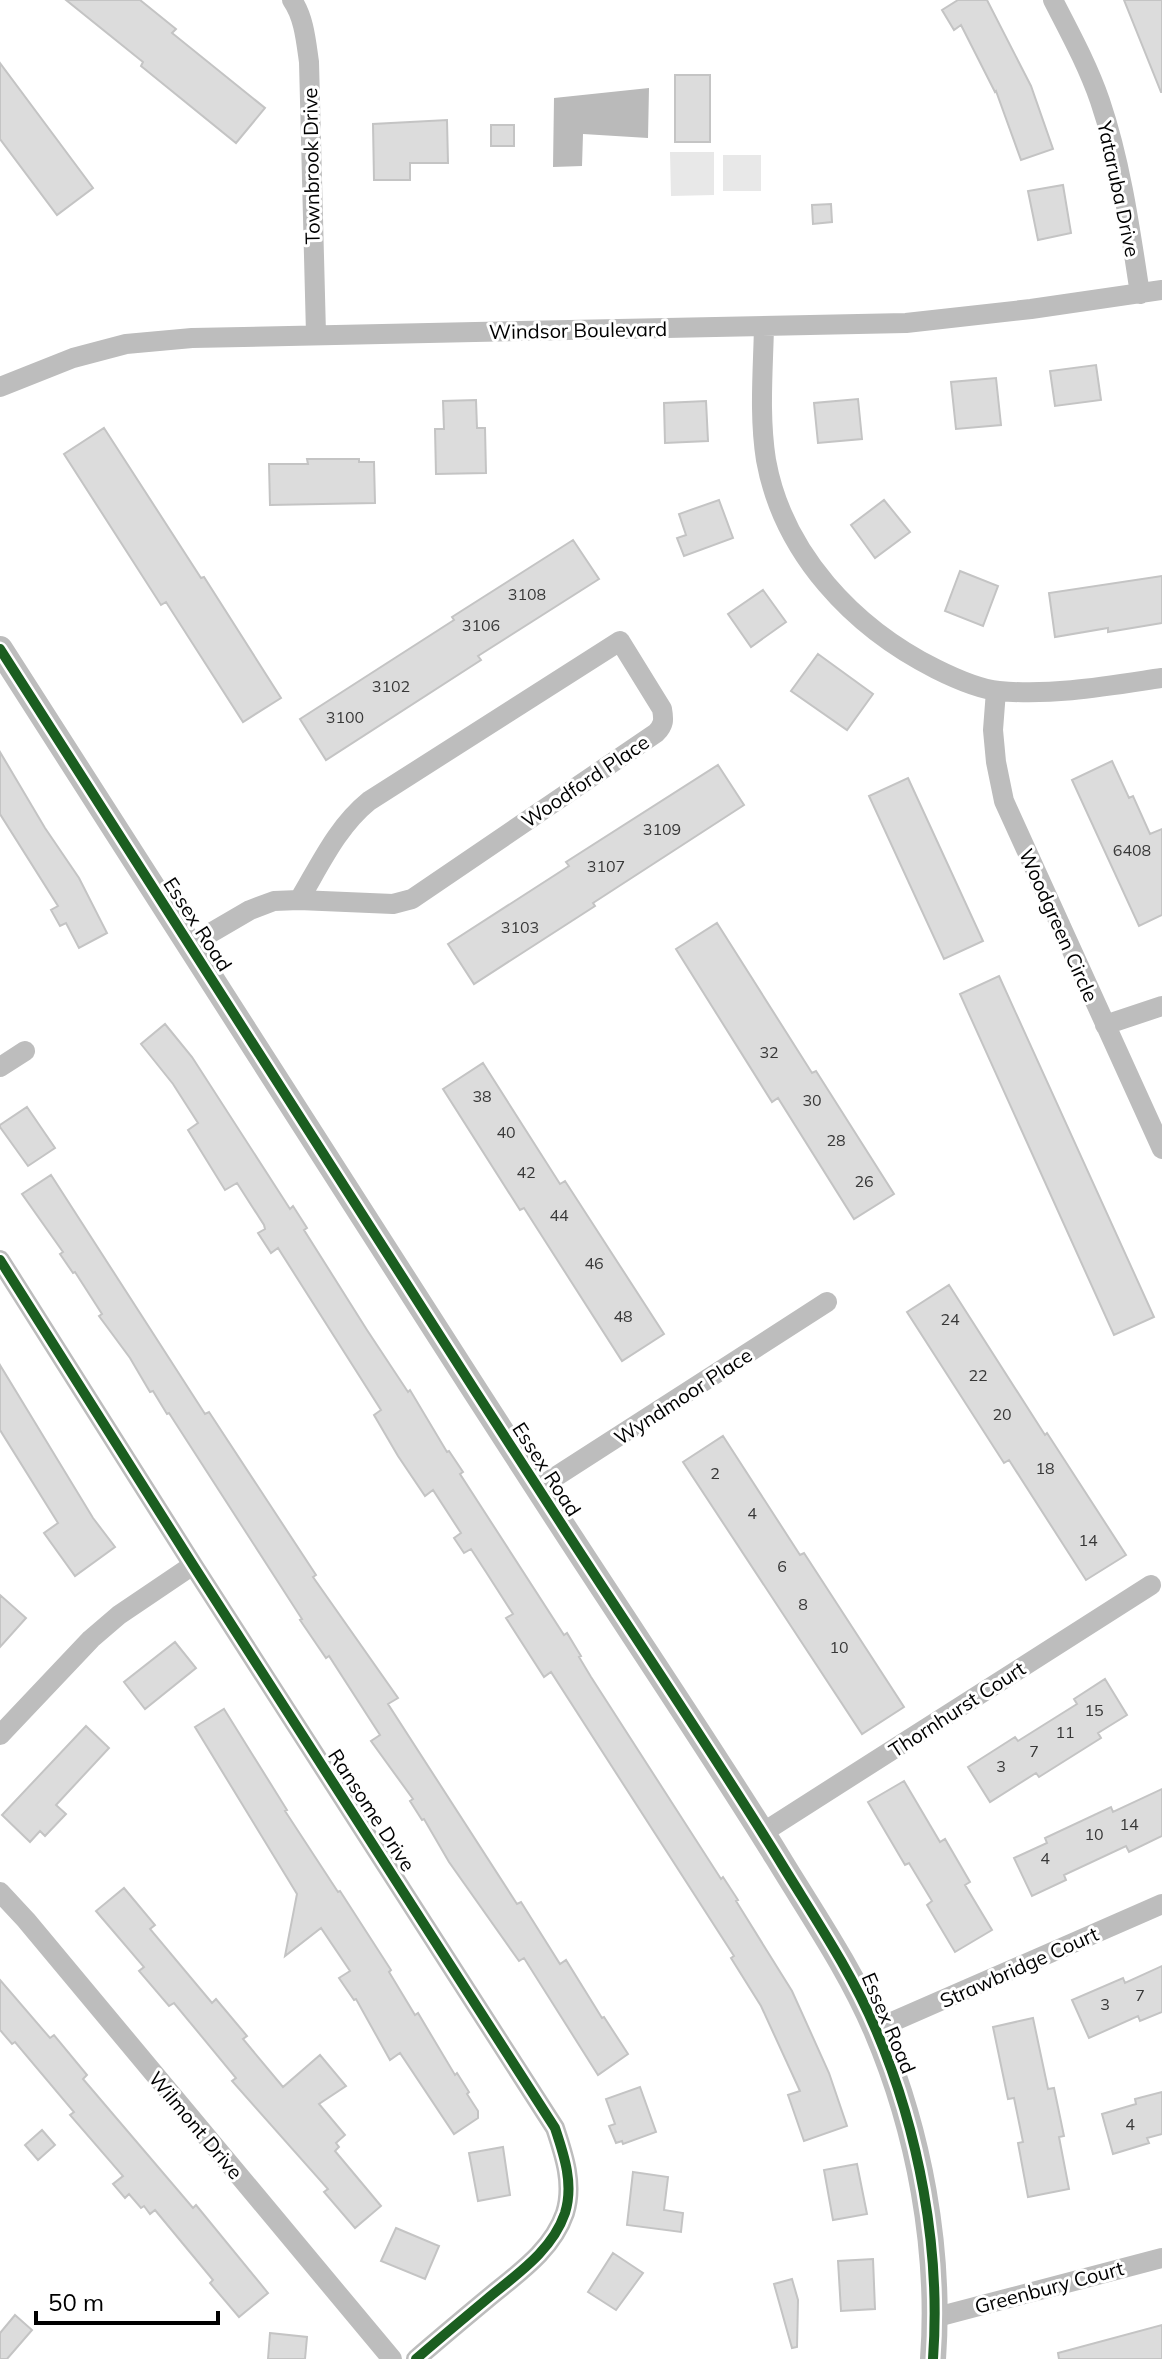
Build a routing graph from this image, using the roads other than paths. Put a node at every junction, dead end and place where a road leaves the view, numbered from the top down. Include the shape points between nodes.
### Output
1 (292, 0) edge
2 (1053, 0) edge
3 (1162, 290) edge
4 (1140, 294) junction
5 (764, 327) junction
6 (316, 334) junction
7 (0, 387) edge
8 (0, 649) edge
9 (1162, 678) edge
10 (996, 691) junction
11 (299, 900) junction
12 (190, 945) junction
13 (1162, 1006) edge
14 (1105, 1025) junction
15 (25, 1051) dead end
16 (0, 1067) edge
17 (1162, 1149) edge
18 (0, 1260) edge
19 (827, 1302) dead end
20 (538, 1488) junction
21 (193, 1565) junction
22 (1151, 1585) dead end
23 (0, 1735) edge
24 (762, 1833) junction
25 (0, 1892) edge
26 (1162, 1904) edge
27 (876, 2029) junction
28 (1162, 2258) edge
29 (937, 2317) junction
30 (392, 2359) edge
31 (416, 2359) edge
32 (933, 2359) edge

1 - 6 street, Townbrook Drive via 309,62
2 - 4 street, Yataruba Drive via 1099,98 1114,148
3 - 4 street, Windsor Boulevard
4 - 5 street, Windsor Boulevard via 906,323
5 - 6 street, Windsor Boulevard
5 - 10 street via 766,460 800,550 868,627 907,654
6 - 7 street, Windsor Boulevard via 126,344
8 - 12 street, Essex Road
9 - 10 street via 1047,692
10 - 14 street, Woodgreen Circle via 993,730 1004,801
11 - 11 street, Woodford Place via 341,829 362,806 620,641 662,709 664,719 656,733 412,899 393,904
11 - 12 street, Woodford Place via 274,901 250,910
12 - 20 street, Essex Road
13 - 14 street
14 - 17 street, Woodgreen Circle
15 - 16 street
18 - 21 street, Ransome Drive
19 - 20 street, Wyndmoor Place
20 - 24 street, Essex Road
21 - 23 street via 91,1639
21 - 31 street, Ransome Drive via 555,2128 565,2156 565,2211 553,2237 535,2259
22 - 24 street, Thornhurst Court
24 - 27 street, Essex Road via 848,1971
25 - 30 street, Wilmont Drive
26 - 27 street, Strawbridge Court
27 - 29 street, Essex Road via 912,2141
28 - 29 street, Greenbury Court
29 - 32 street, Essex Road

